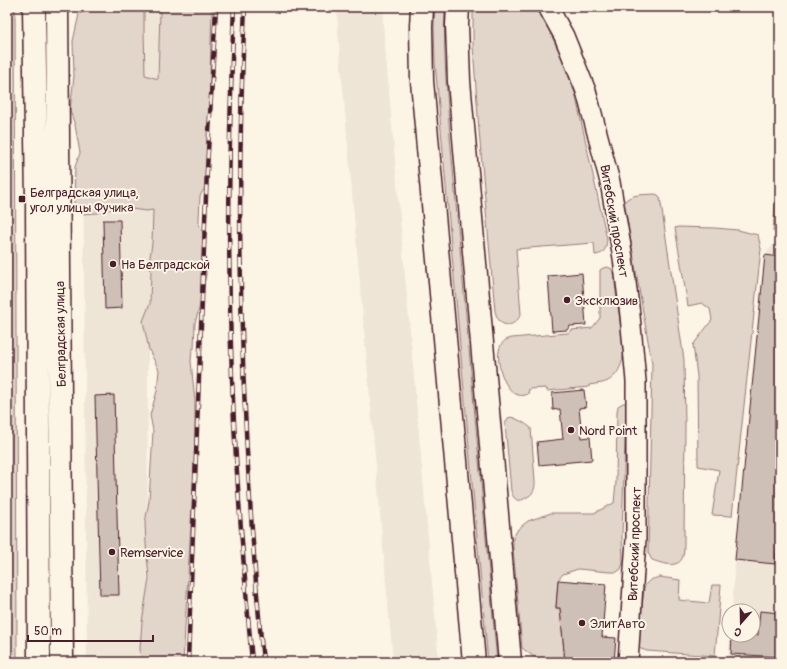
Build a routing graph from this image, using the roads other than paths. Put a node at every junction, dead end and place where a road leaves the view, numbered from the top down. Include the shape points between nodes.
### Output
1 (57, 7) edge
2 (422, 7) edge
3 (458, 7) edge
4 (548, 7) edge
5 (34, 14) edge
6 (39, 662) edge
7 (62, 662) edge
8 (474, 662) edge
9 (510, 662) edge
10 (628, 662) edge

1 - 7 main road, Белградская улица
2 - 8 main road via 422,81
3 - 9 main road via 459,81
4 - 10 street, Витебский проспект via 564,36 586,91 610,182 630,315 636,381 636,540
5 - 6 main road, Белградская улица

